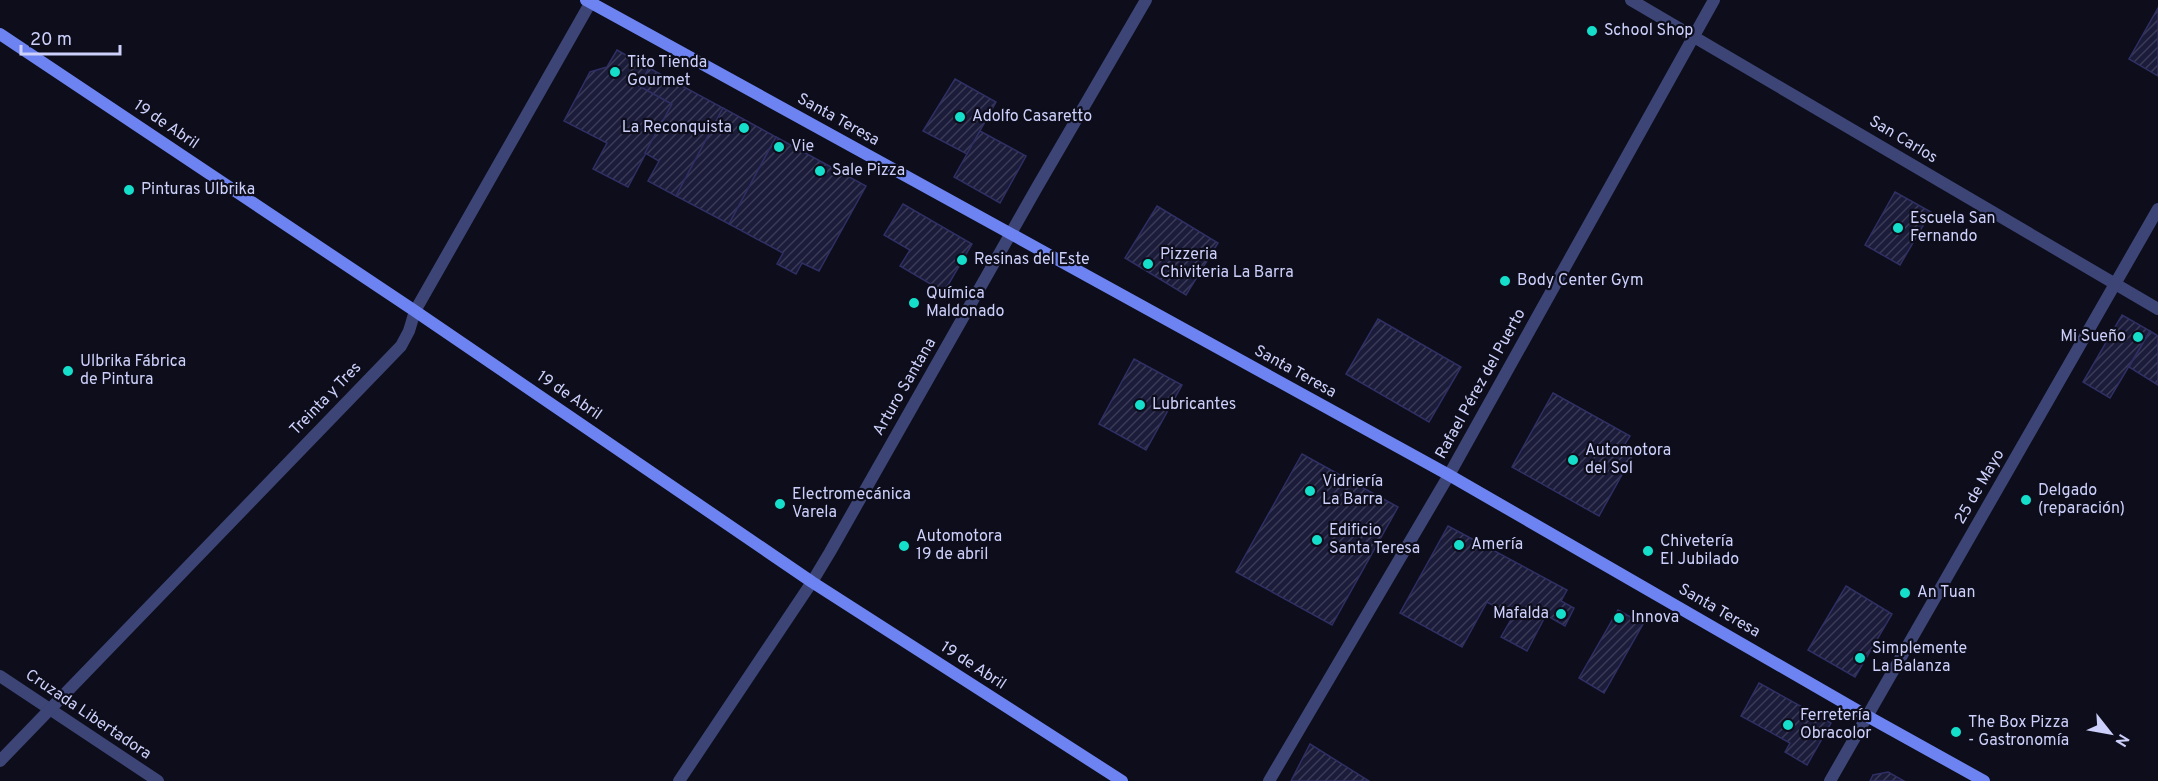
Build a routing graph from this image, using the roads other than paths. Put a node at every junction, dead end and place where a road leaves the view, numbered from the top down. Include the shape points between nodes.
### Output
1 (1146, 0) edge
2 (1631, 0) edge
3 (1714, 0) edge
4 (590, 1) edge
5 (0, 34) edge
6 (1694, 36) junction
7 (2158, 209) edge
8 (1011, 234) junction
9 (2115, 284) junction
10 (2158, 309) edge
11 (415, 311) junction
12 (1449, 475) junction
13 (812, 582) junction
14 (0, 676) edge
15 (50, 709) junction
16 (1867, 716) junction
17 (0, 761) edge
18 (158, 781) edge
19 (679, 781) edge
20 (1122, 781) edge
21 (1269, 781) edge
22 (1830, 781) edge
23 (1984, 781) edge

1 - 8 street, Arturo Santana
2 - 6 street, San Carlos
3 - 6 street, Rafael Pérez del Puerto
4 - 8 street, Santa Teresa
4 - 11 street, Treinta y Tres
5 - 11 street, 19 de Abril
6 - 9 street, San Carlos
6 - 12 street, Rafael Pérez del Puerto
7 - 9 street, 25 de Mayo
8 - 12 street, Santa Teresa
8 - 13 street, Arturo Santana
9 - 10 street, San Carlos
9 - 16 street, 25 de Mayo
11 - 13 street, 19 de Abril
11 - 15 street, Treinta y Tres via 401,346
12 - 16 street, Santa Teresa
12 - 21 street, Rafael Pérez del Puerto
13 - 19 street, Arturo Santana
13 - 20 street, 19 de Abril
14 - 15 street, Cruzada Libertadora
15 - 17 street, Treinta y Tres
15 - 18 street, Cruzada Libertadora
16 - 22 street, 25 de Mayo
16 - 23 street, Santa Teresa

